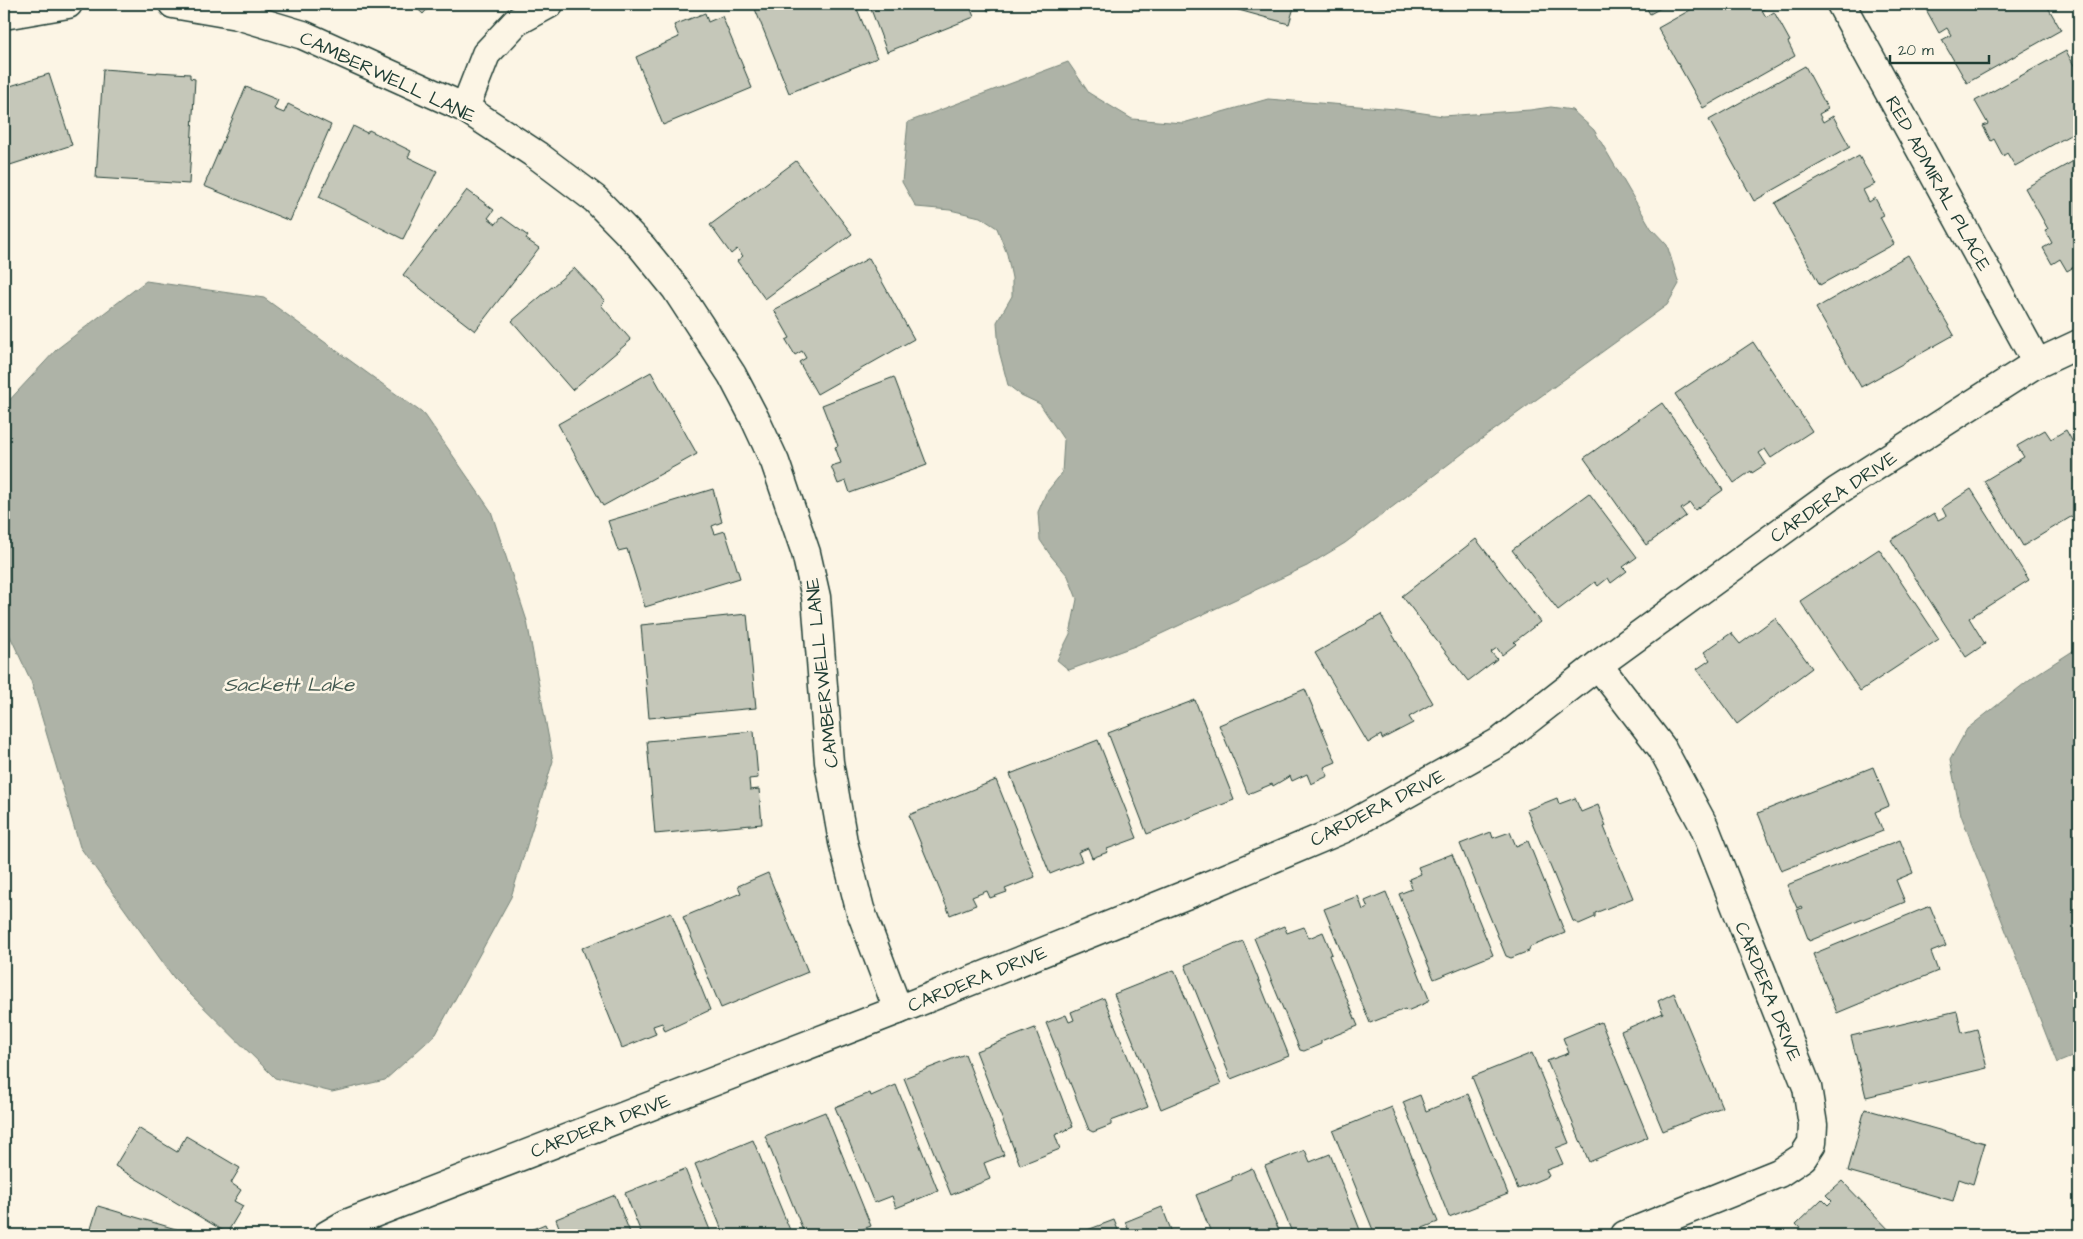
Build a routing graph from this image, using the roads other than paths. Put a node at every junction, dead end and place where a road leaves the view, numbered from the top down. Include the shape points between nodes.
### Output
1 (68, 4) edge
2 (173, 4) edge
3 (549, 4) edge
4 (1841, 4) edge
5 (4, 15) edge
6 (464, 108) junction
7 (2079, 344) edge
8 (2037, 363) junction
9 (1598, 664) junction
10 (898, 1010) junction
11 (327, 1235) edge
12 (1625, 1235) edge

1 - 5 street
2 - 6 street, CAMBERWELL LANE via 237,15 303,35
3 - 6 street via 516,22 486,54
4 - 8 street, RED ADMIRAL PLACE
6 - 10 street, CAMBERWELL LANE via 538,156 595,199 642,247 704,330 755,419 775,462 806,554 816,597 829,762 842,842 860,909
7 - 8 street, CARDERA DRIVE
8 - 9 street, CARDERA DRIVE via 1837,491
9 - 10 street, CARDERA DRIVE via 1500,741 1345,828
9 - 12 street, CARDERA DRIVE via 1662,748 1704,826 1807,1087 1813,1125 1812,1143 1803,1156 1779,1172
10 - 11 street, CARDERA DRIVE via 346,1224

